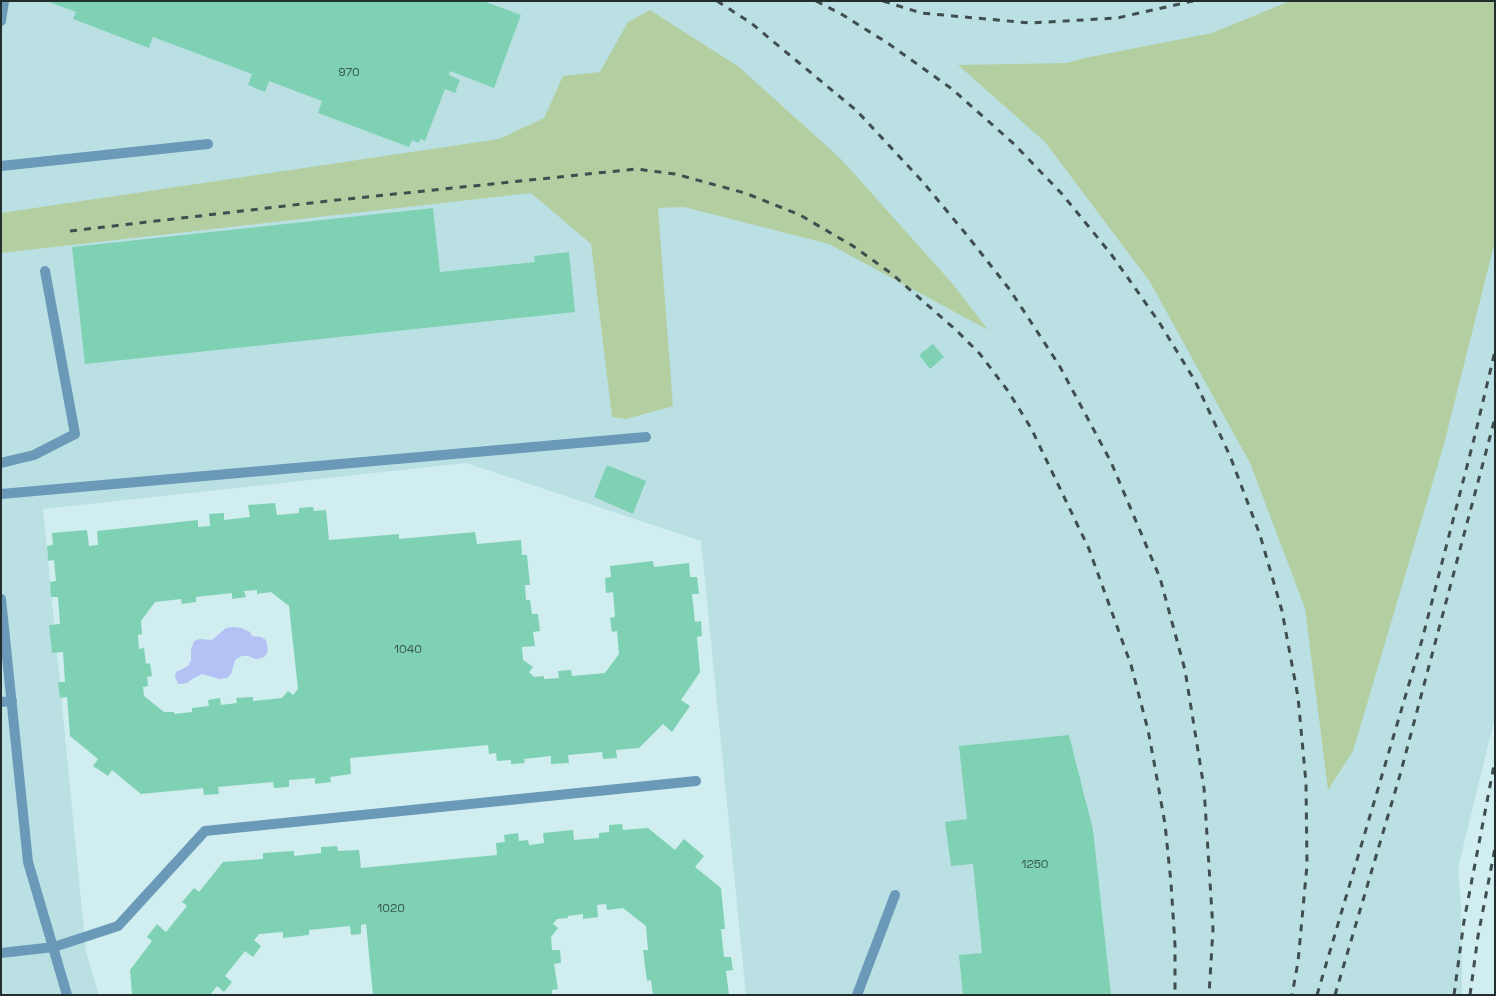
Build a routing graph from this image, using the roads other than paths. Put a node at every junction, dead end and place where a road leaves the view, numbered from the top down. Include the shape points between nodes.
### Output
1 (4, 1) edge
2 (1, 21) edge
3 (208, 144) dead end
4 (1, 166) edge
5 (45, 272) dead end
6 (646, 437) dead end
7 (1, 463) edge
8 (1, 494) edge
9 (1, 599) edge
10 (12, 701) junction
11 (1, 702) edge
12 (696, 781) dead end
13 (894, 895) dead end
14 (54, 947) junction
15 (1, 953) edge
16 (859, 994) edge
17 (67, 995) edge

1 - 2 street
3 - 4 street
5 - 7 street via 74,434 34,455
6 - 8 street
9 - 10 street
10 - 11 street
10 - 14 street via 28,862
12 - 14 street via 205,831 118,926
13 - 16 street
14 - 15 street
14 - 17 street

